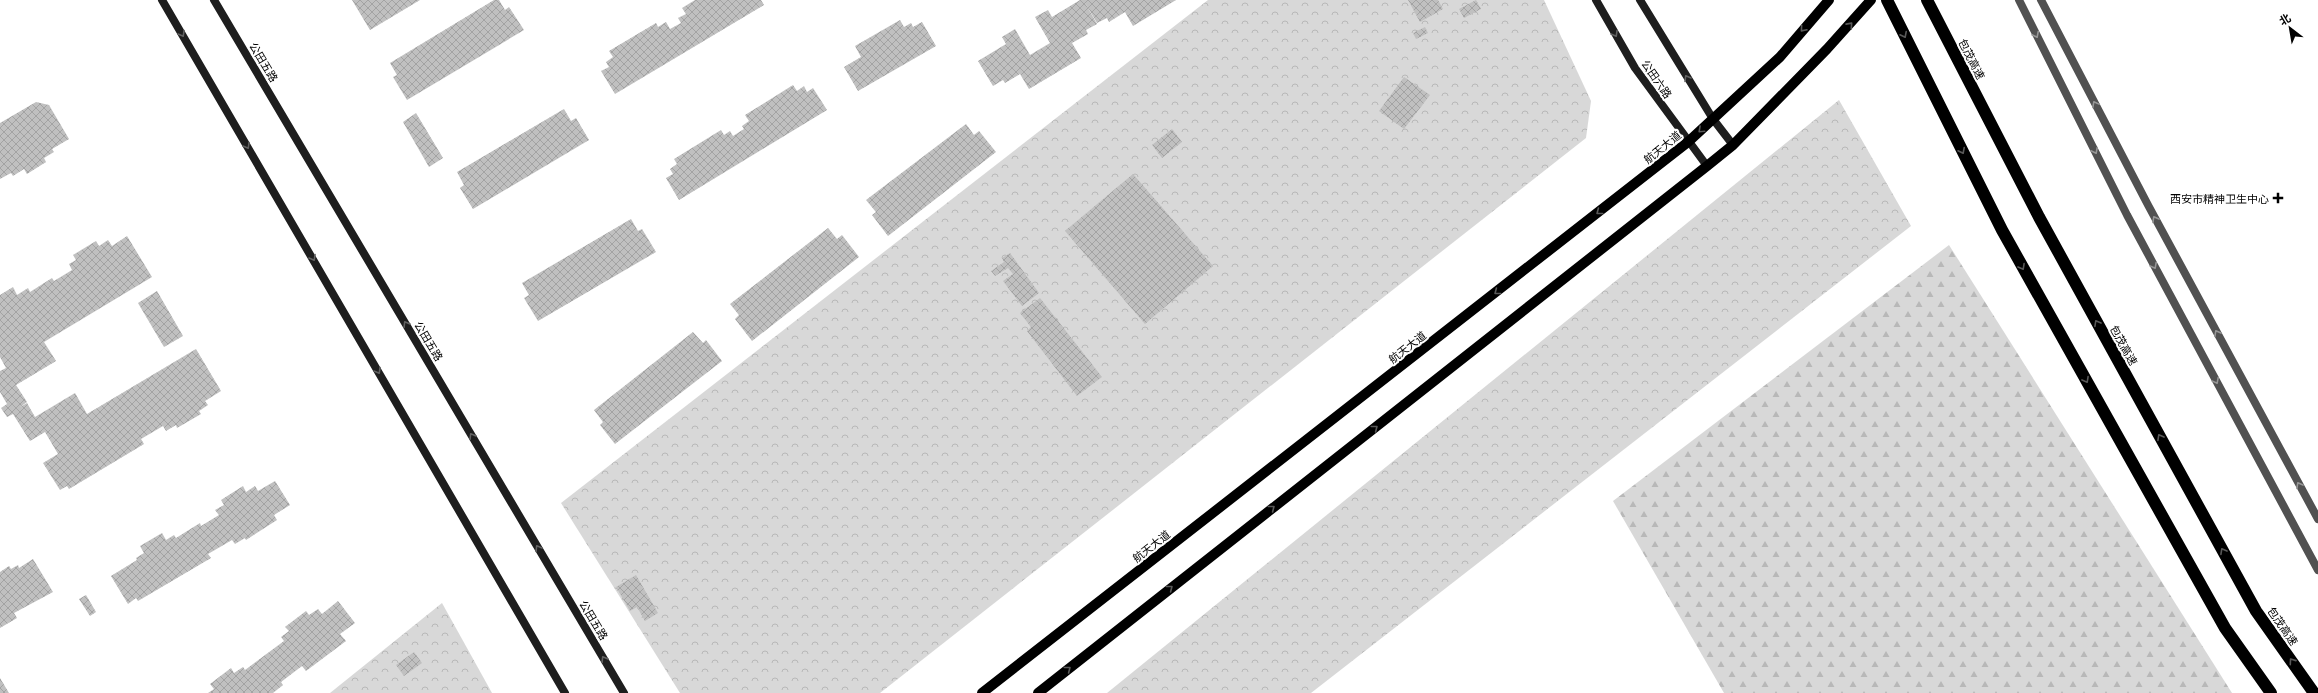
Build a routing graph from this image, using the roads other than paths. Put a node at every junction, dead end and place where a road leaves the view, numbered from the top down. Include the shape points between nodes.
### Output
1 (162, 0) edge
2 (214, 0) edge
3 (1596, 0) edge
4 (1640, 0) edge
5 (1829, 0) edge
6 (1871, 0) edge
7 (1887, 0) edge
8 (1928, 0) edge
9 (2019, 0) edge
10 (2041, 0) edge
11 (1713, 119) junction
12 (1688, 142) junction
13 (1733, 145) junction
14 (1707, 166) junction
15 (2318, 519) edge
16 (2318, 570) edge
17 (565, 693) edge
18 (624, 693) edge
19 (982, 693) edge
20 (1038, 693) edge
21 (2271, 693) edge
22 (2314, 693) edge

1 -> 17 main road
18 -> 2 main road, 公田五路
3 -> 12 main road, 公田六路 via 1635,68
11 -> 4 main road
5 -> 11 main road, 航天大道 via 1780,57
13 -> 6 main road
7 -> 21 highway via 2002,230 2225,628
22 -> 8 highway, 包茂高速 via 2256,611 2039,217
9 -> 16 street via 2127,215
15 -> 10 street via 2148,205
11 -> 12 main road, 航天大道
11 - 13 main road
12 - 14 main road, 公田六路
12 -> 19 main road, 航天大道
13 - 14 main road
20 -> 14 main road

